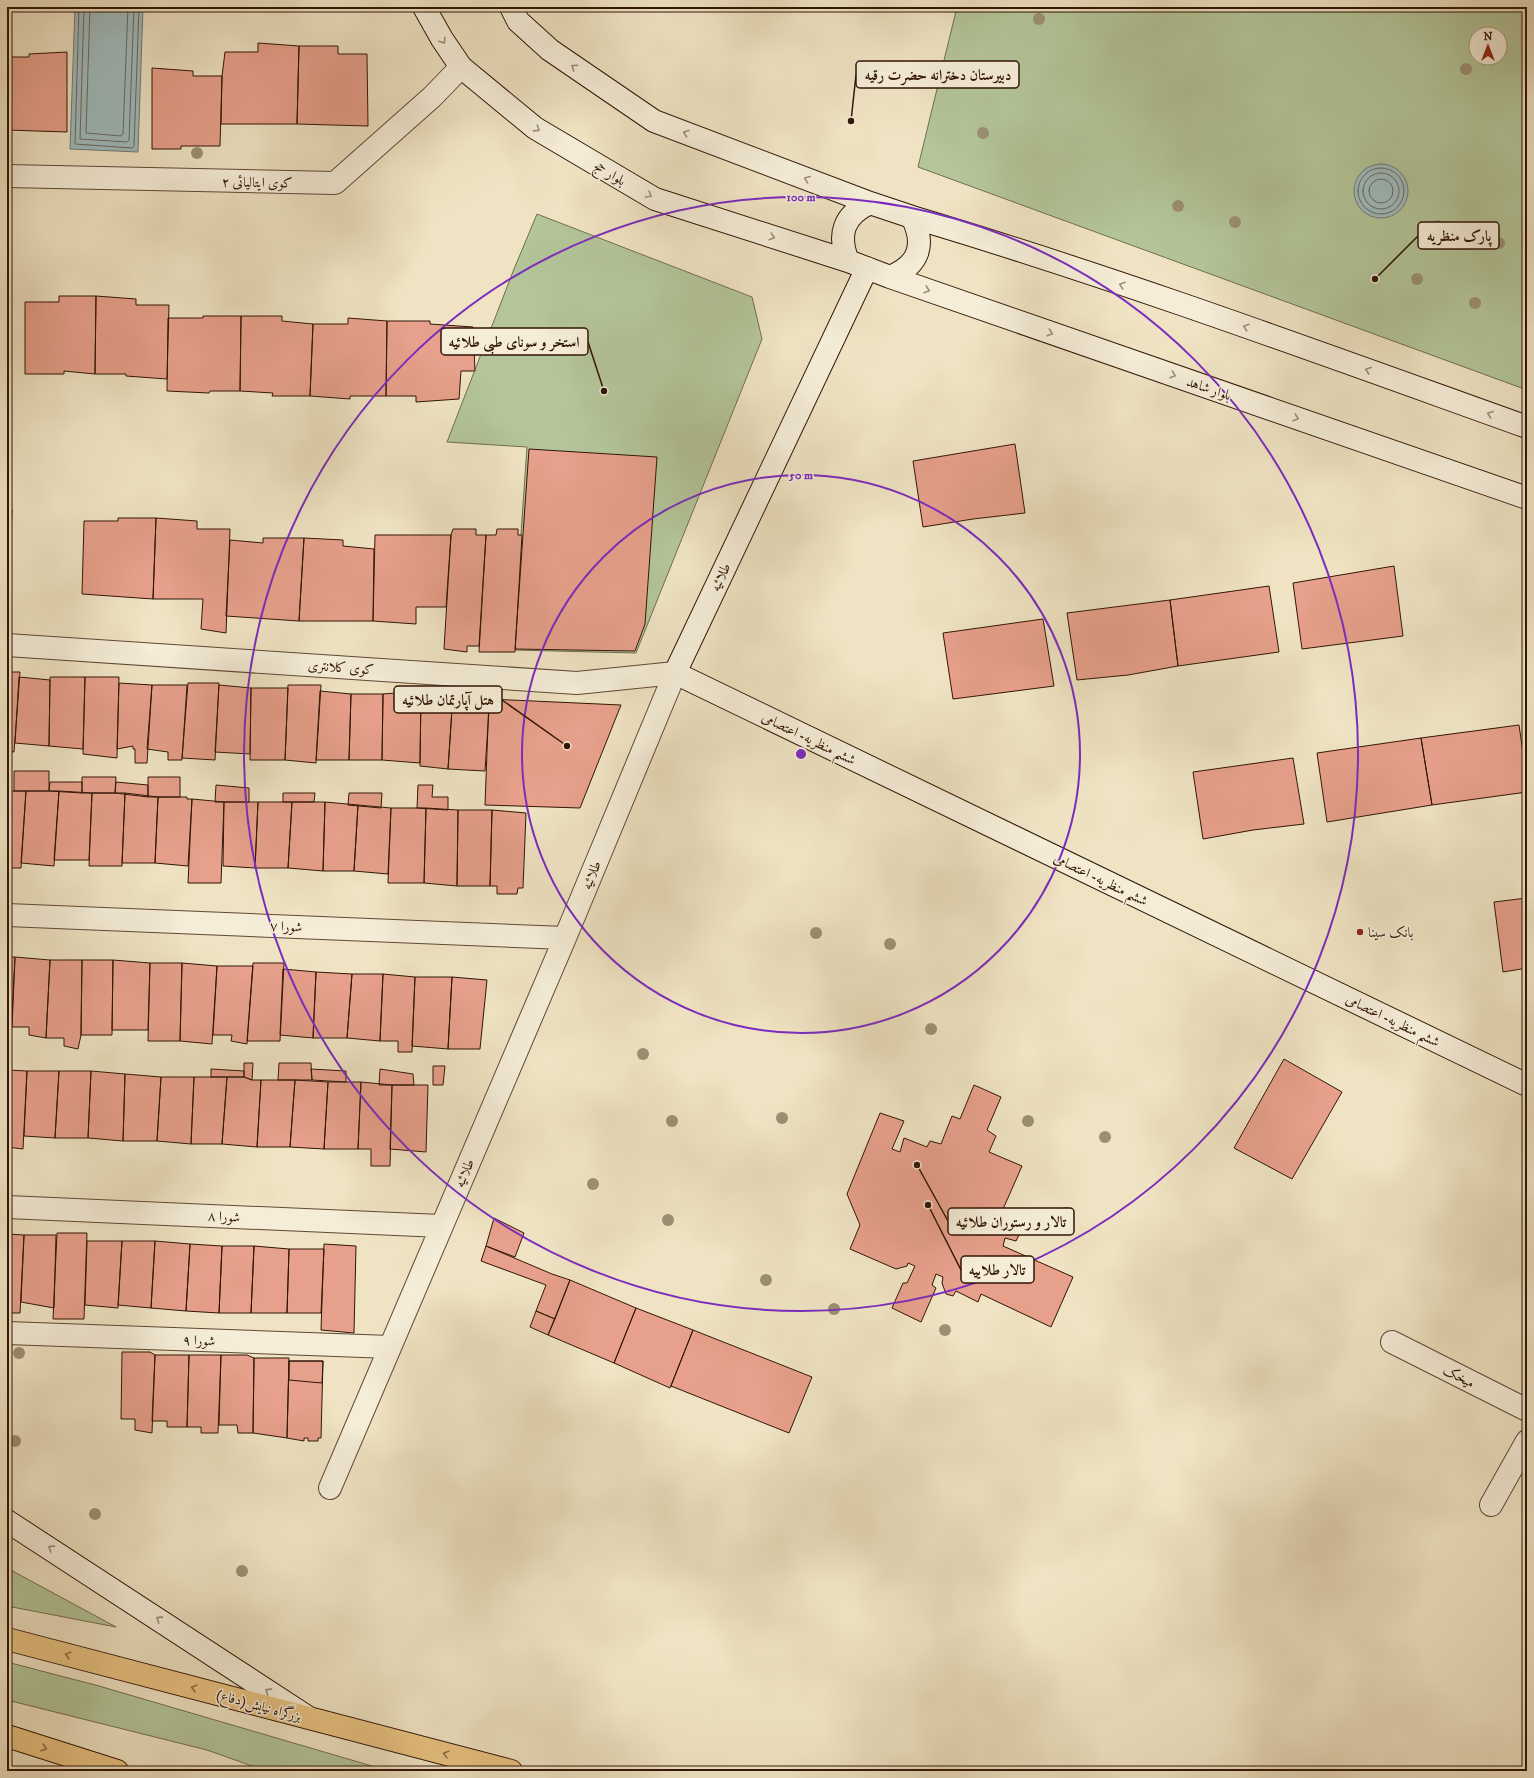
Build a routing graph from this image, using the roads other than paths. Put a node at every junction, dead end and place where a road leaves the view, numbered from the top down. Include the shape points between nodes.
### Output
1 (424, 7) edge
2 (511, 7) edge
3 (461, 67) junction
4 (7, 176) edge
5 (870, 203) junction
6 (912, 217) junction
7 (858, 264) junction
8 (890, 277) junction
9 (1527, 427) edge
10 (1527, 498) edge
11 (7, 645) edge
12 (675, 673) junction
13 (7, 915) edge
14 (565, 938) junction
15 (1527, 1085) edge
16 (7, 1207) edge
17 (441, 1226) junction
18 (7, 1333) edge
19 (1392, 1342) dead end
20 (390, 1347) junction
21 (1527, 1410) edge
22 (1527, 1441) edge
23 (330, 1488) dead end
24 (1491, 1505) dead end
25 (7, 1521) edge
26 (7, 1639) edge
27 (312, 1720) junction
28 (7, 1736) edge
29 (116, 1771) edge
30 (511, 1771) edge

1 -> 3 main road, بلوار حج
5 -> 2 main road via 654,121 550,50 518,21
3 - 4 main road, کوی ایتالیائی ۲ via 432,97 335,183
3 -> 7 main road, بلوار حج via 535,128 655,199
5 - 6 main road
5 - 7 main road via 850,216 842,238 843,250
6 - 8 main road via 918,228 920,241 917,253 911,264 902,272
9 -> 6 main road via 1276,337 1006,245
7 - 8 main road
7 - 12 main road, طلائیه
8 -> 10 main road, بلوار شاهد
11 - 12 main road, کوی کلانتری via 577,683
12 - 14 main road, طلائیه
12 - 15 main road, ششم منظریه- اعتصامی
13 - 14 main road, شورا ۷
14 - 17 main road, طلائیه
16 - 17 main road, شورا ۸
17 - 20 main road, طلائیه
18 - 20 main road, شورا ۹
19 - 21 main road, میخک
20 - 23 main road, طلائیه
22 - 24 main road
27 -> 25 main road
27 -> 26 highway, بزرگراه نیایش(دفاع)
30 -> 27 highway, بزرگراه نیایش(دفاع)
28 -> 29 highway

